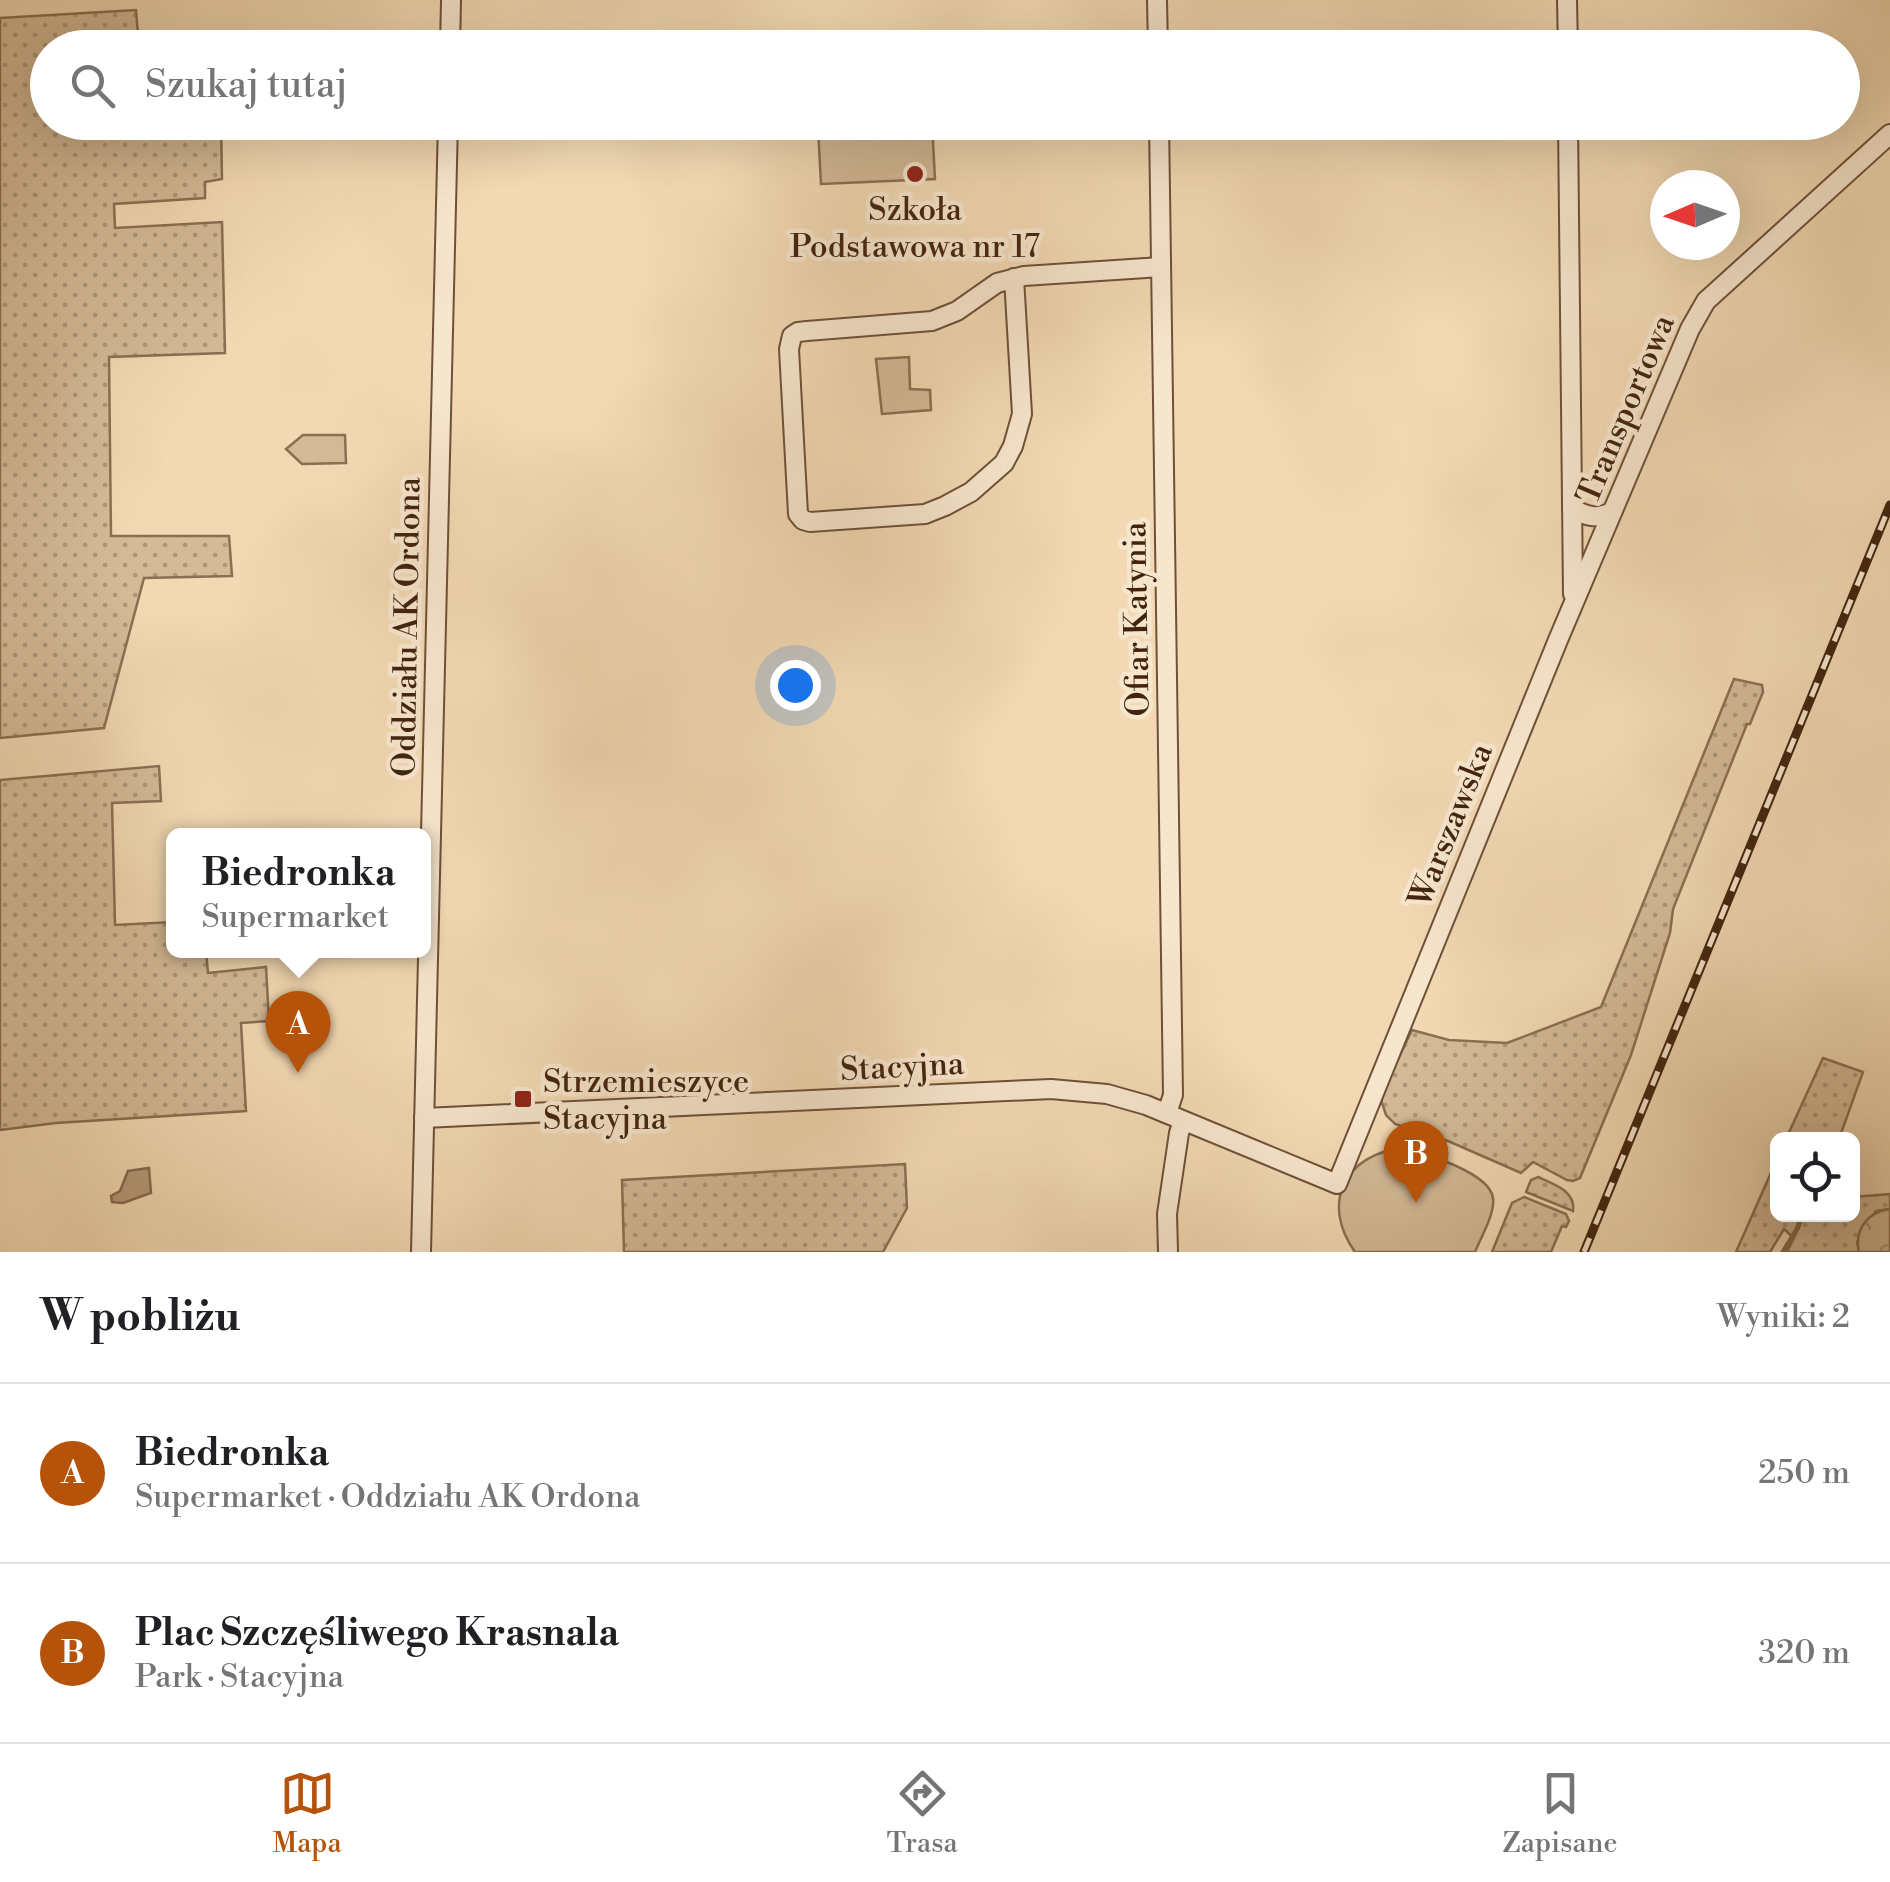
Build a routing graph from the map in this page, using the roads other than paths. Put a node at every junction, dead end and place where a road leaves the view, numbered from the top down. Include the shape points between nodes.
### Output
1 (451, 0) edge
2 (1157, 0) edge
3 (1567, 0) edge
4 (450, 30) edge
5 (1158, 30) edge
6 (1568, 30) edge
7 (1890, 134) edge
8 (448, 140) edge
9 (1159, 140) edge
10 (1568, 140) edge
11 (1161, 266) junction
12 (1014, 278) junction
13 (1572, 508) junction
14 (1612, 512) junction
15 (1573, 604) junction
16 (431, 828) edge
17 (428, 958) edge
18 (1175, 1117) junction
19 (424, 1118) junction
20 (1347, 1157) joint
21 (421, 1252) edge
22 (1168, 1252) edge

1 - 4 street
2 - 5 street
3 - 6 street
7 - 14 street, Transportowa via 1706,301
8 - 16 street, Oddziału AK Ordona
9 - 11 street, Ofiar Katynia
10 - 13 street, Warszawska
11 - 12 street
11 - 18 street, Ofiar Katynia
12 - 12 street via 932,321 792,336 802,520 924,514 971,492 1001,466 1022,414
13 - 14 street via 1599,518
13 - 15 street, Warszawska
14 - 15 street, Transportowa
15 - 20 street, Warszawska
17 - 19 street, Oddziału AK Ordona
18 - 19 street, Stacyjna via 1107,1094 1051,1089
18 - 20 street, Stacyjna via 1337,1184
18 - 22 street, Ofiar Katynia
19 - 21 street, Oddziału AK Ordona

